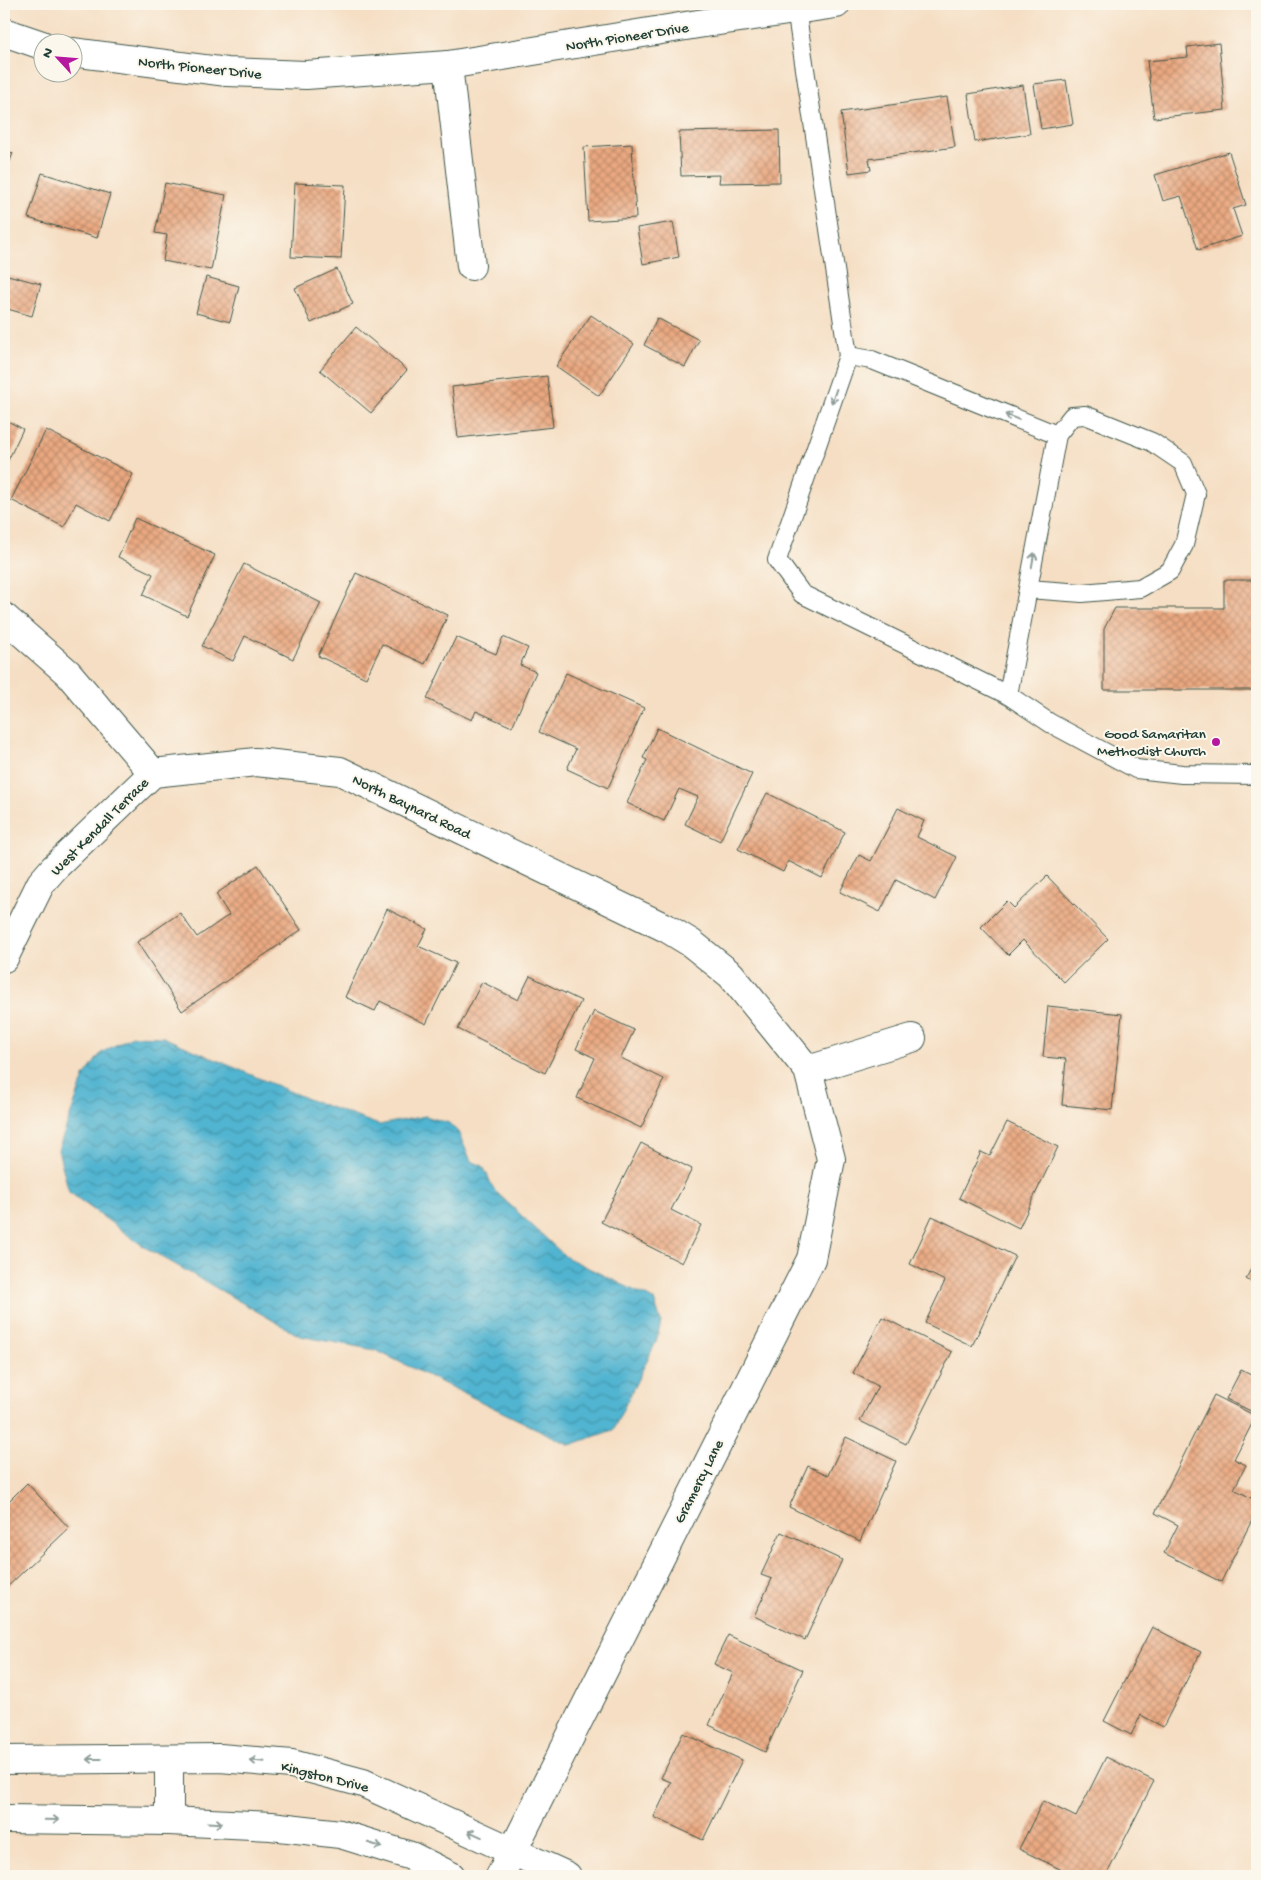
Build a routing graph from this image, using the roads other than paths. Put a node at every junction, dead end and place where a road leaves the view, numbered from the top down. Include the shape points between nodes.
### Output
1 (836, 4) edge
2 (796, 9) junction
3 (696, 14) edge
4 (4, 32) edge
5 (32, 42) edge
6 (82, 53) edge
7 (448, 65) junction
8 (470, 266) dead end
9 (848, 356) junction
10 (1057, 435) junction
11 (1028, 589) junction
12 (4, 617) edge
13 (1008, 695) junction
14 (153, 773) junction
15 (1257, 775) edge
16 (4, 958) edge
17 (912, 1038) dead end
18 (808, 1070) junction
19 (169, 1759) junction
20 (4, 1760) edge
21 (4, 1819) edge
22 (170, 1821) junction
23 (512, 1851) junction
24 (451, 1876) edge
25 (500, 1876) edge
26 (568, 1876) edge

1 - 2 street, North Pioneer Drive
2 - 3 street, North Pioneer Drive
2 - 9 lane
3 - 7 street, North Pioneer Drive
4 - 5 street
6 - 7 street, North Pioneer Drive via 227,72 306,74
7 - 8 street
10 -> 9 lane via 872,360
9 -> 13 lane via 777,560 802,594
11 -> 10 lane
10 - 11 lane via 1072,416 1085,415 1152,442 1182,463 1196,494 1184,545 1170,571 1140,588 1082,593
11 - 13 lane
12 - 14 street via 68,674
13 - 15 lane via 1050,723 1136,769 1182,774
14 - 16 street, West Kendall Terrace via 54,868 42,883
14 - 18 street, North Baynard Road via 256,762 340,772 691,943 731,975
17 - 18 street
18 - 23 street, Gramercy Lane via 832,1159 811,1258
19 -> 20 street, Kingston Drive
19 - 22 street
23 -> 19 street, Kingston Drive via 363,1783 292,1764 220,1758
21 -> 22 street
22 -> 24 street via 271,1826 340,1834 411,1856
23 - 25 street, Gramercy Lane
23 - 26 street, Kingston Drive

